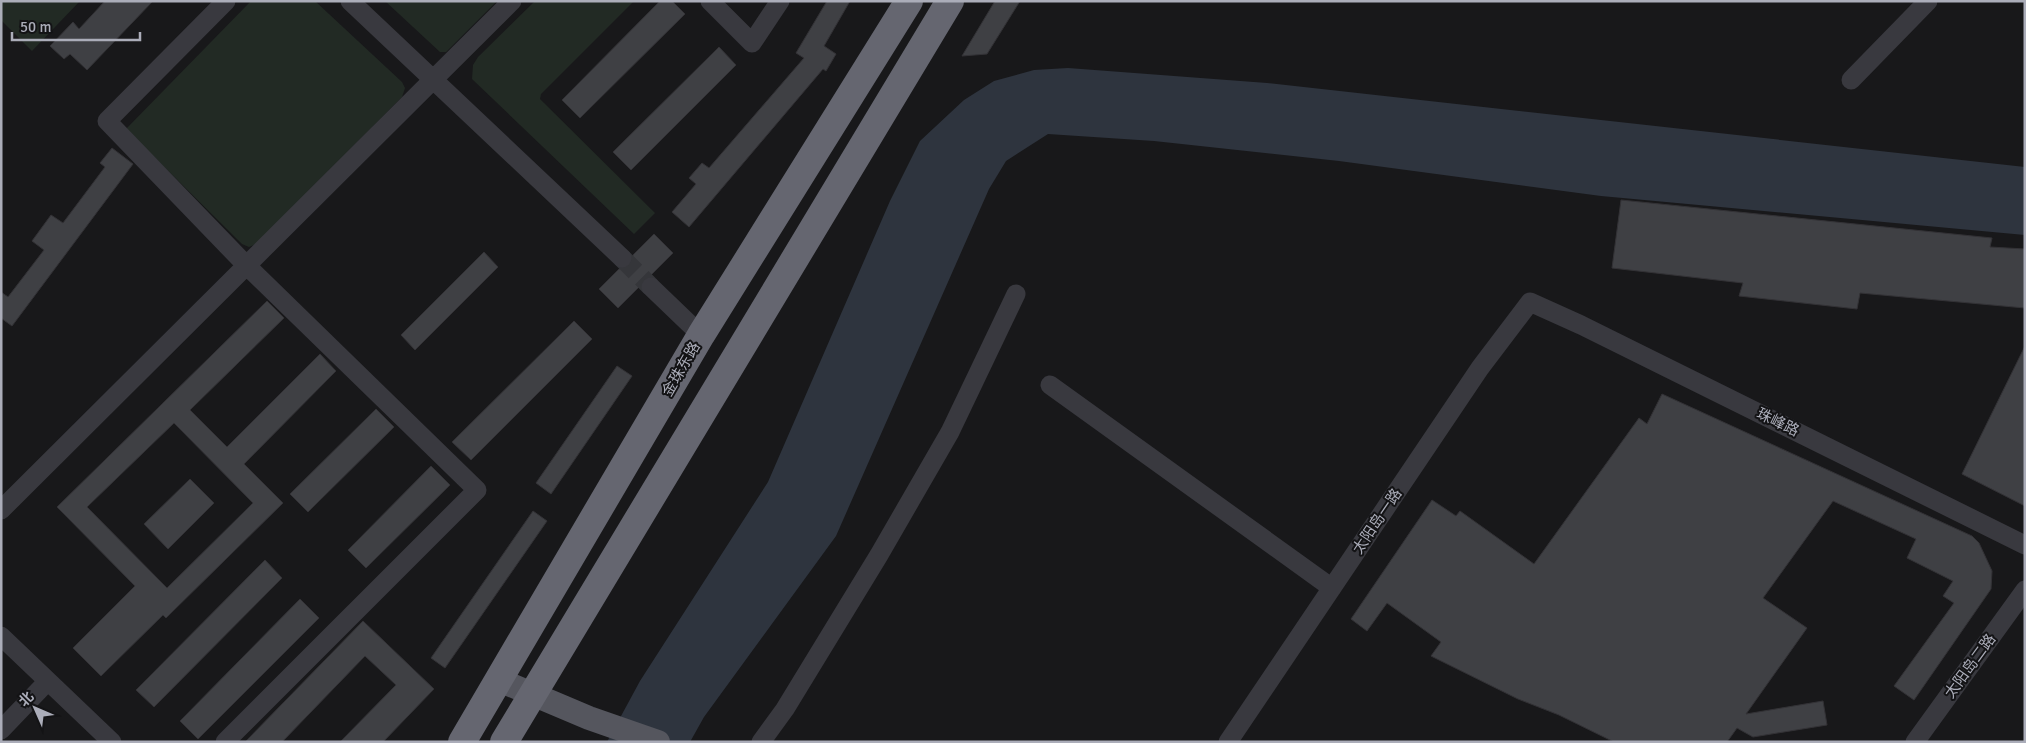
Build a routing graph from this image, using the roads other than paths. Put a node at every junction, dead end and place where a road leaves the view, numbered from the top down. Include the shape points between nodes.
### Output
1 (226, 1) edge
2 (350, 1) edge
3 (512, 1) edge
4 (710, 1) edge
5 (780, 1) edge
6 (909, 1) edge
7 (950, 1) edge
8 (1928, 1) edge
9 (435, 80) junction
10 (1851, 80) dead end
11 (622, 258) tunnel mouth
12 (246, 265) junction
13 (651, 287) tunnel mouth
14 (1016, 294) dead end
15 (1530, 302) joint
16 (701, 335) junction
17 (1050, 385) dead end
18 (1, 510) edge
19 (2025, 545) edge
20 (1332, 588) junction
21 (2025, 590) edge
22 (1, 636) edge
23 (499, 680) junction
24 (46, 683) dead end
25 (533, 693) junction
26 (1, 730) edge
27 (112, 742) edge
28 (225, 742) edge
29 (462, 742) edge
30 (504, 742) edge
31 (658, 742) edge
32 (761, 742) edge
33 (1228, 742) edge
34 (1915, 742) edge

1 - 12 street via 107,121
2 - 9 street
3 - 9 street
4 - 5 street via 752,43
6 - 16 highway, 金珠东路
7 - 25 highway
8 - 10 street
9 - 11 street
9 - 12 street
12 - 18 street
12 - 28 street via 477,490
13 - 16 street
14 - 32 street via 945,440 874,563 785,709
15 - 19 street, 珠峰路
15 - 20 street, 太阳岛一路 via 1480,368
16 - 23 highway, 金珠东路
17 - 20 street
20 - 33 street, 太阳岛一路
21 - 34 street, 太阳岛二路
22 - 27 street
23 - 25 main road
23 - 29 highway, 金珠东路
24 - 26 street
25 - 30 highway
25 - 31 main road via 589,718

